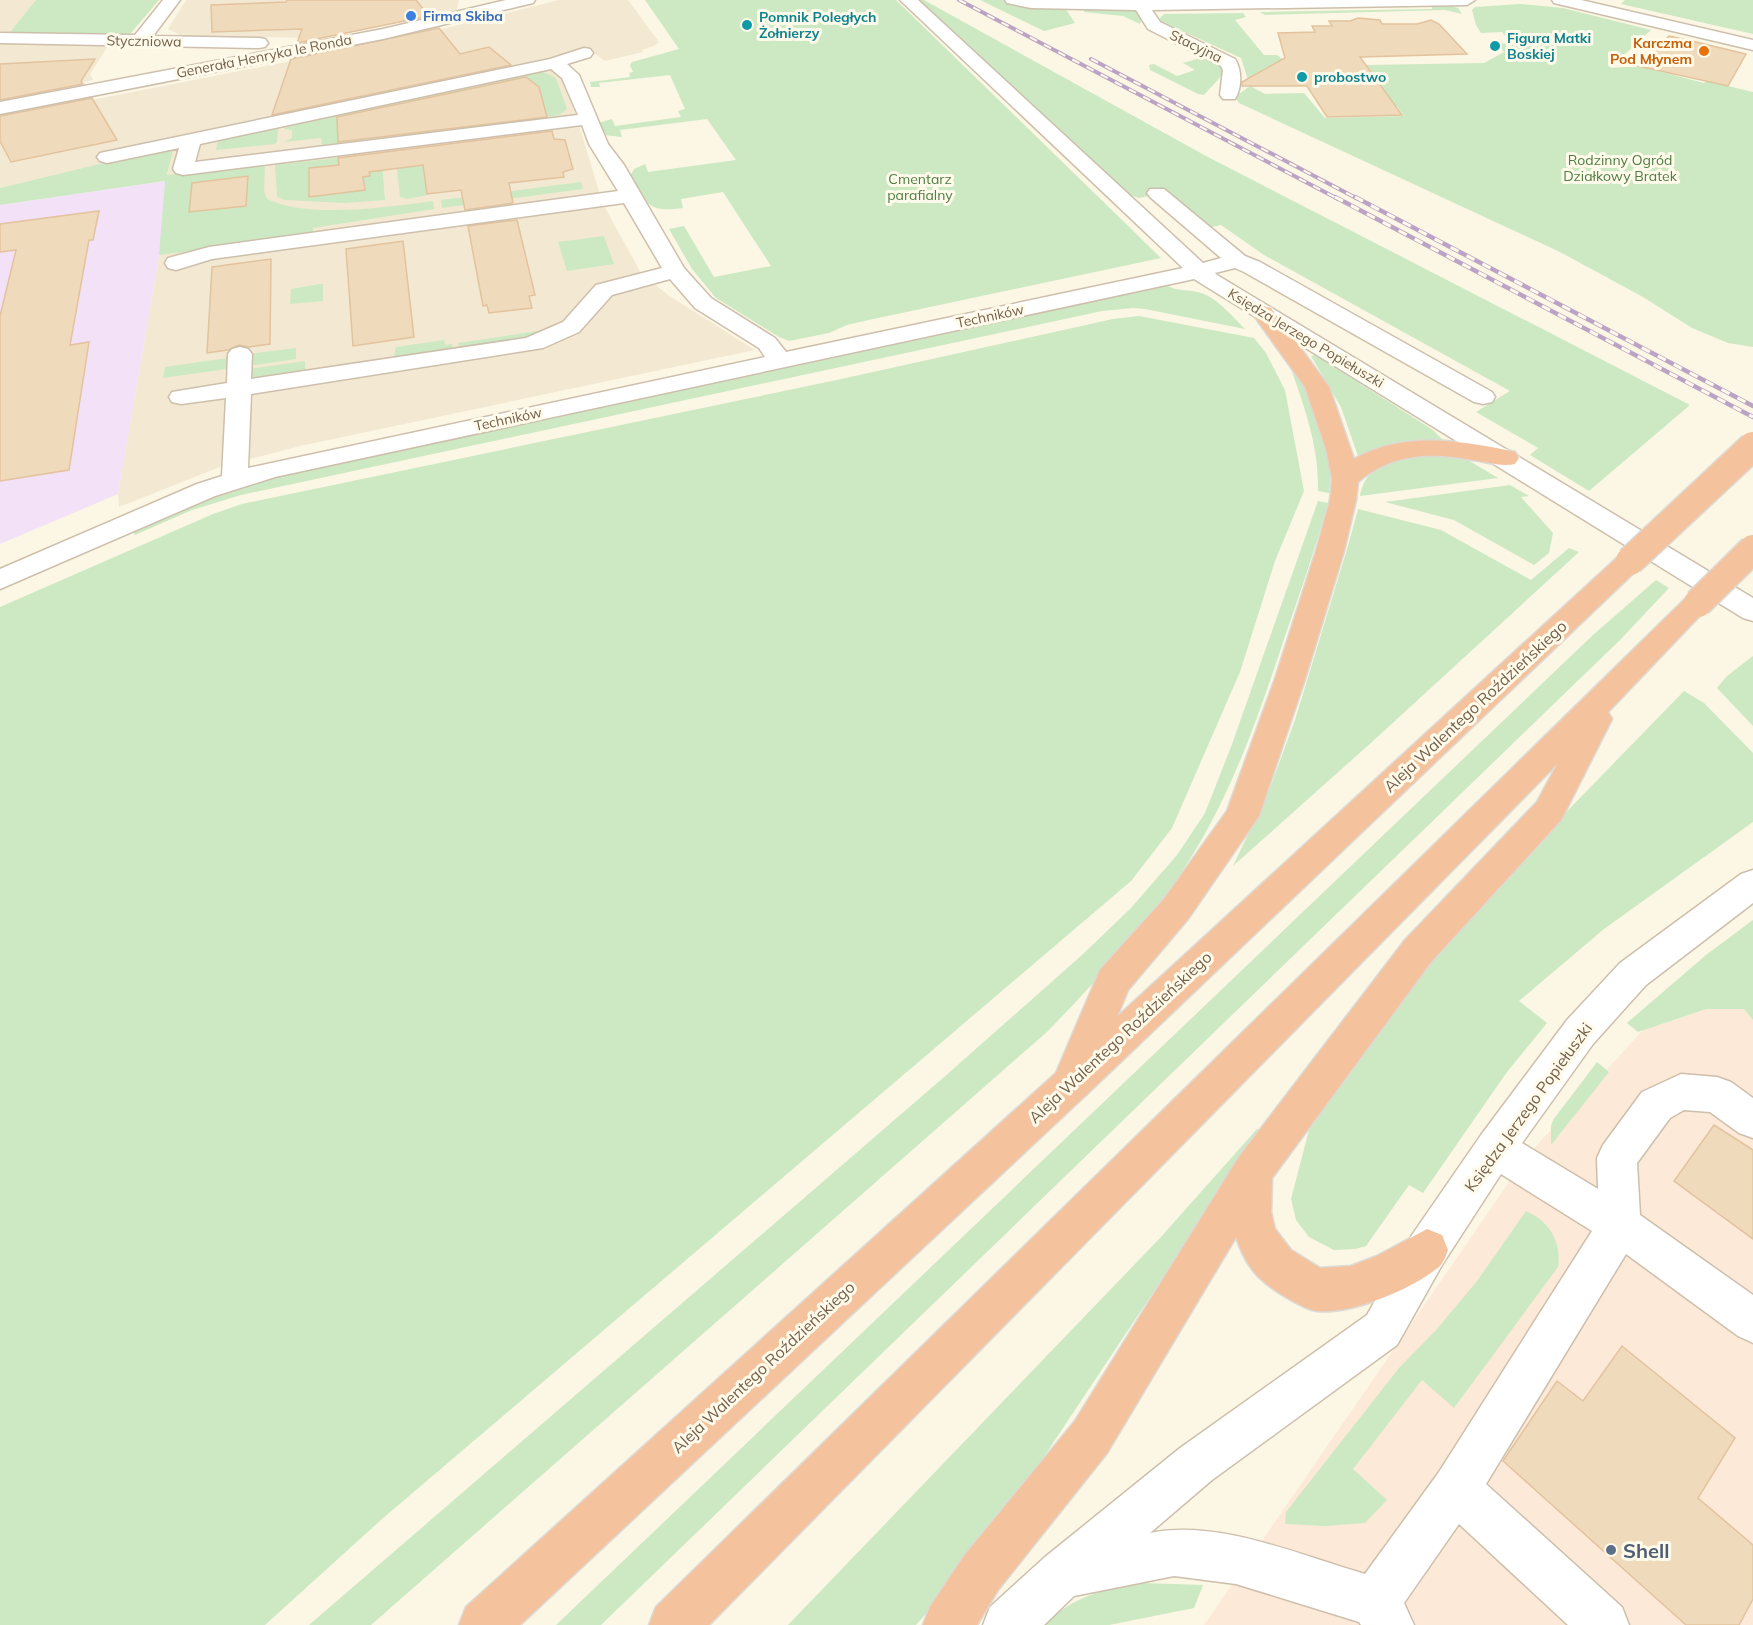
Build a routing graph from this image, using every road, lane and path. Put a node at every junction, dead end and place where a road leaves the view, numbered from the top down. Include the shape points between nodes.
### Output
1 (172, 0) edge
2 (527, 0) edge
3 (908, 0) edge
4 (1467, 0) edge
5 (1560, 0) edge
6 (1015, 1) edge
7 (1337, 1) edge
8 (1153, 3) edge
9 (0, 38) edge
10 (140, 40) junction
11 (1753, 45) edge
12 (285, 52) junction
13 (584, 53) dead end
14 (554, 63) junction
15 (1228, 95) dead end
16 (0, 108) edge
17 (589, 119) junction
18 (191, 140) junction
19 (107, 157) dead end
20 (1157, 193) dead end
21 (630, 196) junction
22 (1237, 261) junction
23 (177, 263) dead end
24 (675, 271) junction
25 (1198, 271) junction
26 (1263, 313) junction
27 (240, 354) dead end
28 (781, 360) junction
29 (239, 388) junction
30 (181, 397) dead end
31 (1483, 397) dead end
32 (1753, 446) edge
33 (1506, 458) junction
34 (1345, 479) junction
35 (235, 480) junction
36 (1753, 549) edge
37 (0, 580) edge
38 (1753, 611) edge
39 (1609, 693) junction
40 (1753, 884) edge
41 (1071, 1083) junction
42 (1753, 1120) edge
43 (1495, 1148) junction
44 (1253, 1171) junction
45 (1620, 1225) junction
46 (1427, 1250) junction
47 (1753, 1322) edge
48 (1456, 1488) junction
49 (1062, 1574) junction
50 (1382, 1613) edge
51 (484, 1625) edge
52 (674, 1625) edge
53 (948, 1625) edge
54 (1008, 1625) edge
55 (1604, 1625) edge

1 - 10 street
2 - 12 street, Generała Henryka le Ronda
3 - 25 street, Księdza Jerzego Popiełuszki
4 - 7 street
5 - 11 street
6 - 8 street
7 - 8 street
8 - 15 street, Stacyjna via 1154,25 1229,63 1232,70
9 - 10 street, Styczniowa
10 - 12 street, Styczniowa via 265,43 280,46
12 - 16 street, Generała Henryka le Ronda
13 - 14 street
14 - 17 street via 570,75
14 - 18 street
17 - 18 street via 183,169
17 - 21 street
18 - 19 street
20 - 22 street
21 - 23 street via 209,253
21 - 24 street
22 - 25 street, Techników
22 - 31 street
24 - 28 street via 703,303 767,343
24 - 29 street via 604,290 571,327 540,341
25 - 26 street, Księdza Jerzego Popiełuszki
25 - 28 street, Techników
26 - 33 street, Księdza Jerzego Popiełuszki
26 - 34 highway via 1317,387
27 - 29 street
28 - 35 street, Techników
29 - 30 street
29 - 35 street
32 - 41 highway, Aleja Walentego Roździeńskiego, bridge
33 - 34 highway via 1460,449 1394,451 1368,462
33 - 38 street, Księdza Jerzego Popiełuszki
34 - 41 highway via 1330,551 1242,816 1176,909 1113,981
35 - 37 street, Techników
36 - 39 highway, bridge
39 - 44 highway via 1549,811 1418,951
39 - 52 highway
40 - 43 street, Księdza Jerzego Popiełuszki via 1633,974 1580,1032
41 - 51 highway, Aleja Walentego Roździeńskiego
42 - 45 street via 1717,1095 1681,1092 1656,1105 1617,1158
43 - 45 street
43 - 46 street, Księdza Jerzego Popiełuszki
44 - 46 highway via 1250,1212 1257,1239 1276,1265 1316,1290 1351,1287 1389,1273
44 - 53 highway via 1091,1437 981,1573
45 - 47 street
45 - 48 street
46 - 49 street via 1382,1330 1196,1464
48 - 50 street
48 - 55 street
49 - 50 street via 1174,1552 1236,1560
49 - 54 street

